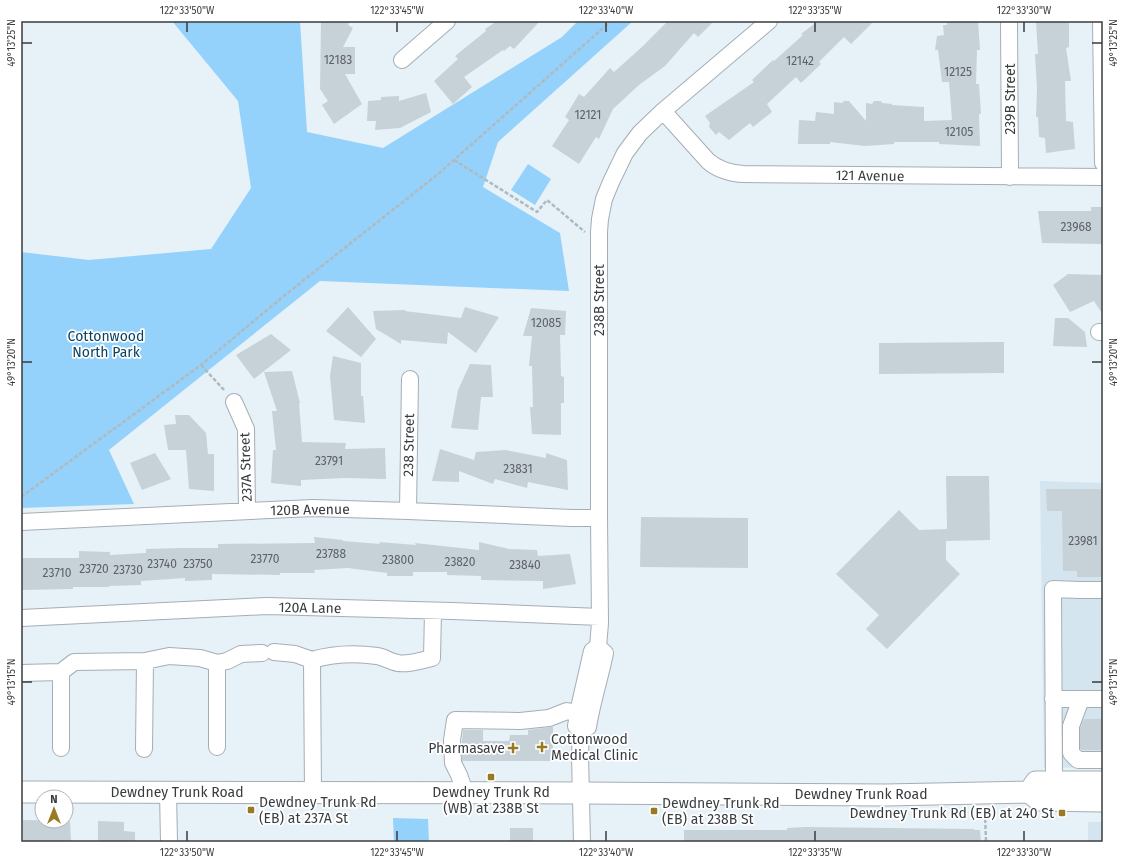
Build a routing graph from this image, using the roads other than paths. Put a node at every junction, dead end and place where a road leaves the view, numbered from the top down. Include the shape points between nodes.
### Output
1 (448, 21) edge
2 (769, 21) edge
3 (1009, 21) edge
4 (1101, 21) edge
5 (402, 60) dead end
6 (663, 111) junction
7 (1103, 163) edge
8 (1010, 177) junction
9 (1103, 177) edge
10 (410, 379) dead end
11 (234, 402) road end
12 (247, 511) junction
13 (408, 511) junction
14 (599, 518) junction
15 (21, 522) edge
16 (1103, 590) edge
17 (433, 611) junction
18 (600, 617) junction
19 (21, 618) edge
20 (598, 647) junction
21 (312, 660) junction
22 (146, 661) junction
23 (217, 662) junction
24 (60, 672) junction
25 (21, 673) edge
26 (1053, 699) junction
27 (1081, 699) junction
28 (1103, 699) edge
29 (578, 713) junction
30 (581, 731) junction
31 (217, 747) dead end
32 (61, 748) dead end
33 (144, 748) dead end
34 (1103, 760) edge
35 (1054, 782) junction
36 (1103, 782) edge
37 (21, 792) edge
38 (168, 792) junction
39 (313, 792) junction
40 (465, 792) junction
41 (1029, 792) junction
42 (581, 793) junction
43 (1103, 801) edge
44 (169, 842) edge
45 (582, 842) edge

1 - 5 street
2 - 6 street, 238B Street
3 - 8 street, 239B Street
4 - 7 street
6 - 8 street, 121 Avenue via 708,161 731,173
6 - 14 street, 238B Street via 640,133 625,153 604,199 600,219
8 - 9 street, 121 Avenue
10 - 13 street, 238 Street
11 - 12 street, 237A Street via 246,428
12 - 13 street, 120B Avenue via 313,508
12 - 15 street, 120B Avenue
13 - 14 street, 120B Avenue
14 - 18 street, 238B Street
16 - 26 street via 1053,589
17 - 18 street, 120A Lane
17 - 19 street, 120A Lane via 267,606
17 - 21 street via 432,658 399,664 379,656 354,654
18 - 20 street, 238B Street
20 - 29 street, 238B Street via 592,651
20 - 30 street, 238B Street via 605,653 588,727
21 - 23 street via 295,654 268,653 241,654 227,661
21 - 39 street
22 - 23 street via 169,656
22 - 24 street via 74,662
22 - 33 street
23 - 31 street
24 - 25 street
24 - 32 street
26 - 27 street
26 - 35 street
27 - 28 street
27 - 34 street via 1070,726 1070,753 1078,760
29 - 30 street, 238B Street via 576,726
29 - 40 street via 567,711 549,718 520,721 455,720 452,740 453,764
30 - 42 street, 238B Street
35 - 36 main road
35 - 41 main road via 1036,782
37 - 38 main road, Dewdney Trunk Road
38 - 39 main road, Dewdney Trunk Road
38 - 44 street
39 - 40 main road, Dewdney Trunk Road
40 - 42 main road, Dewdney Trunk Road
41 - 42 main road, Dewdney Trunk Road via 886,795
41 - 43 main road, Dewdney Trunk Road via 1039,800
42 - 45 street, 238B Street

